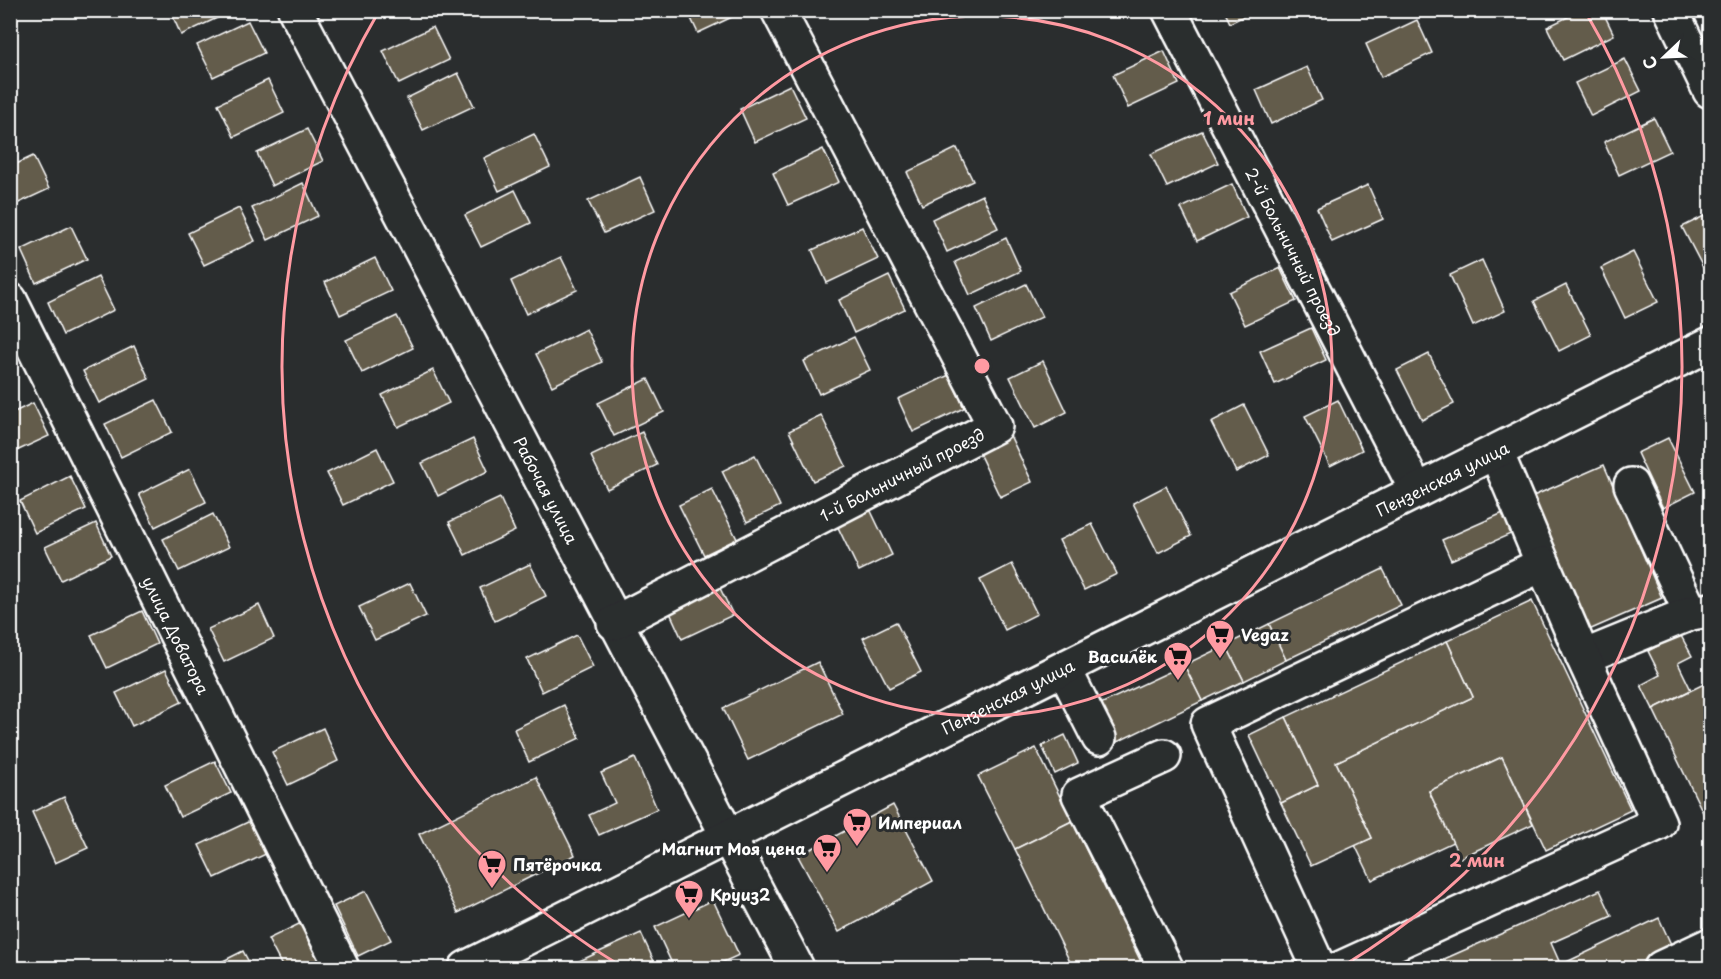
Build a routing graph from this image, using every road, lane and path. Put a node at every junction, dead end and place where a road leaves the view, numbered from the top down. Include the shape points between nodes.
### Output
1 (295, 10) edge
2 (778, 10) edge
3 (1169, 10) edge
4 (1671, 10) edge
5 (1710, 92) edge
6 (10, 300) edge
7 (1710, 344) edge
8 (1496, 452) junction
9 (1631, 485) dead end
10 (1417, 491) junction
11 (1543, 564) junction
12 (1701, 611) edge
13 (614, 622) junction
14 (1583, 657) junction
15 (1064, 669) junction
16 (1099, 738) dead end
17 (1164, 756) dead end
18 (729, 837) junction
19 (1710, 945) edge
20 (342, 969) edge
21 (466, 969) edge
22 (797, 969) edge
23 (1166, 969) edge
24 (1319, 969) edge
25 (1341, 969) edge
26 (1661, 969) edge

1 - 13 street, Рабочая улица
2 - 13 street, 1-й Больничный проезд via 995,426
3 - 10 street, 2-й Больничный проезд
4 - 5 street
6 - 20 street, улица Доватора
7 - 8 street, Пензенская улица
8 - 10 street, Пензенская улица
8 - 11 street
9 - 12 street
10 - 15 street, Пензенская улица
11 - 14 street
11 - 24 street via 1208,724
12 - 14 street
13 - 18 street, Рабочая улица
14 - 25 street via 1659,823
15 - 16 street
15 - 18 street, Пензенская улица
17 - 23 street via 1079,795
18 - 21 street, Пензенская улица
18 - 22 street, Рабочая улица
19 - 26 street

